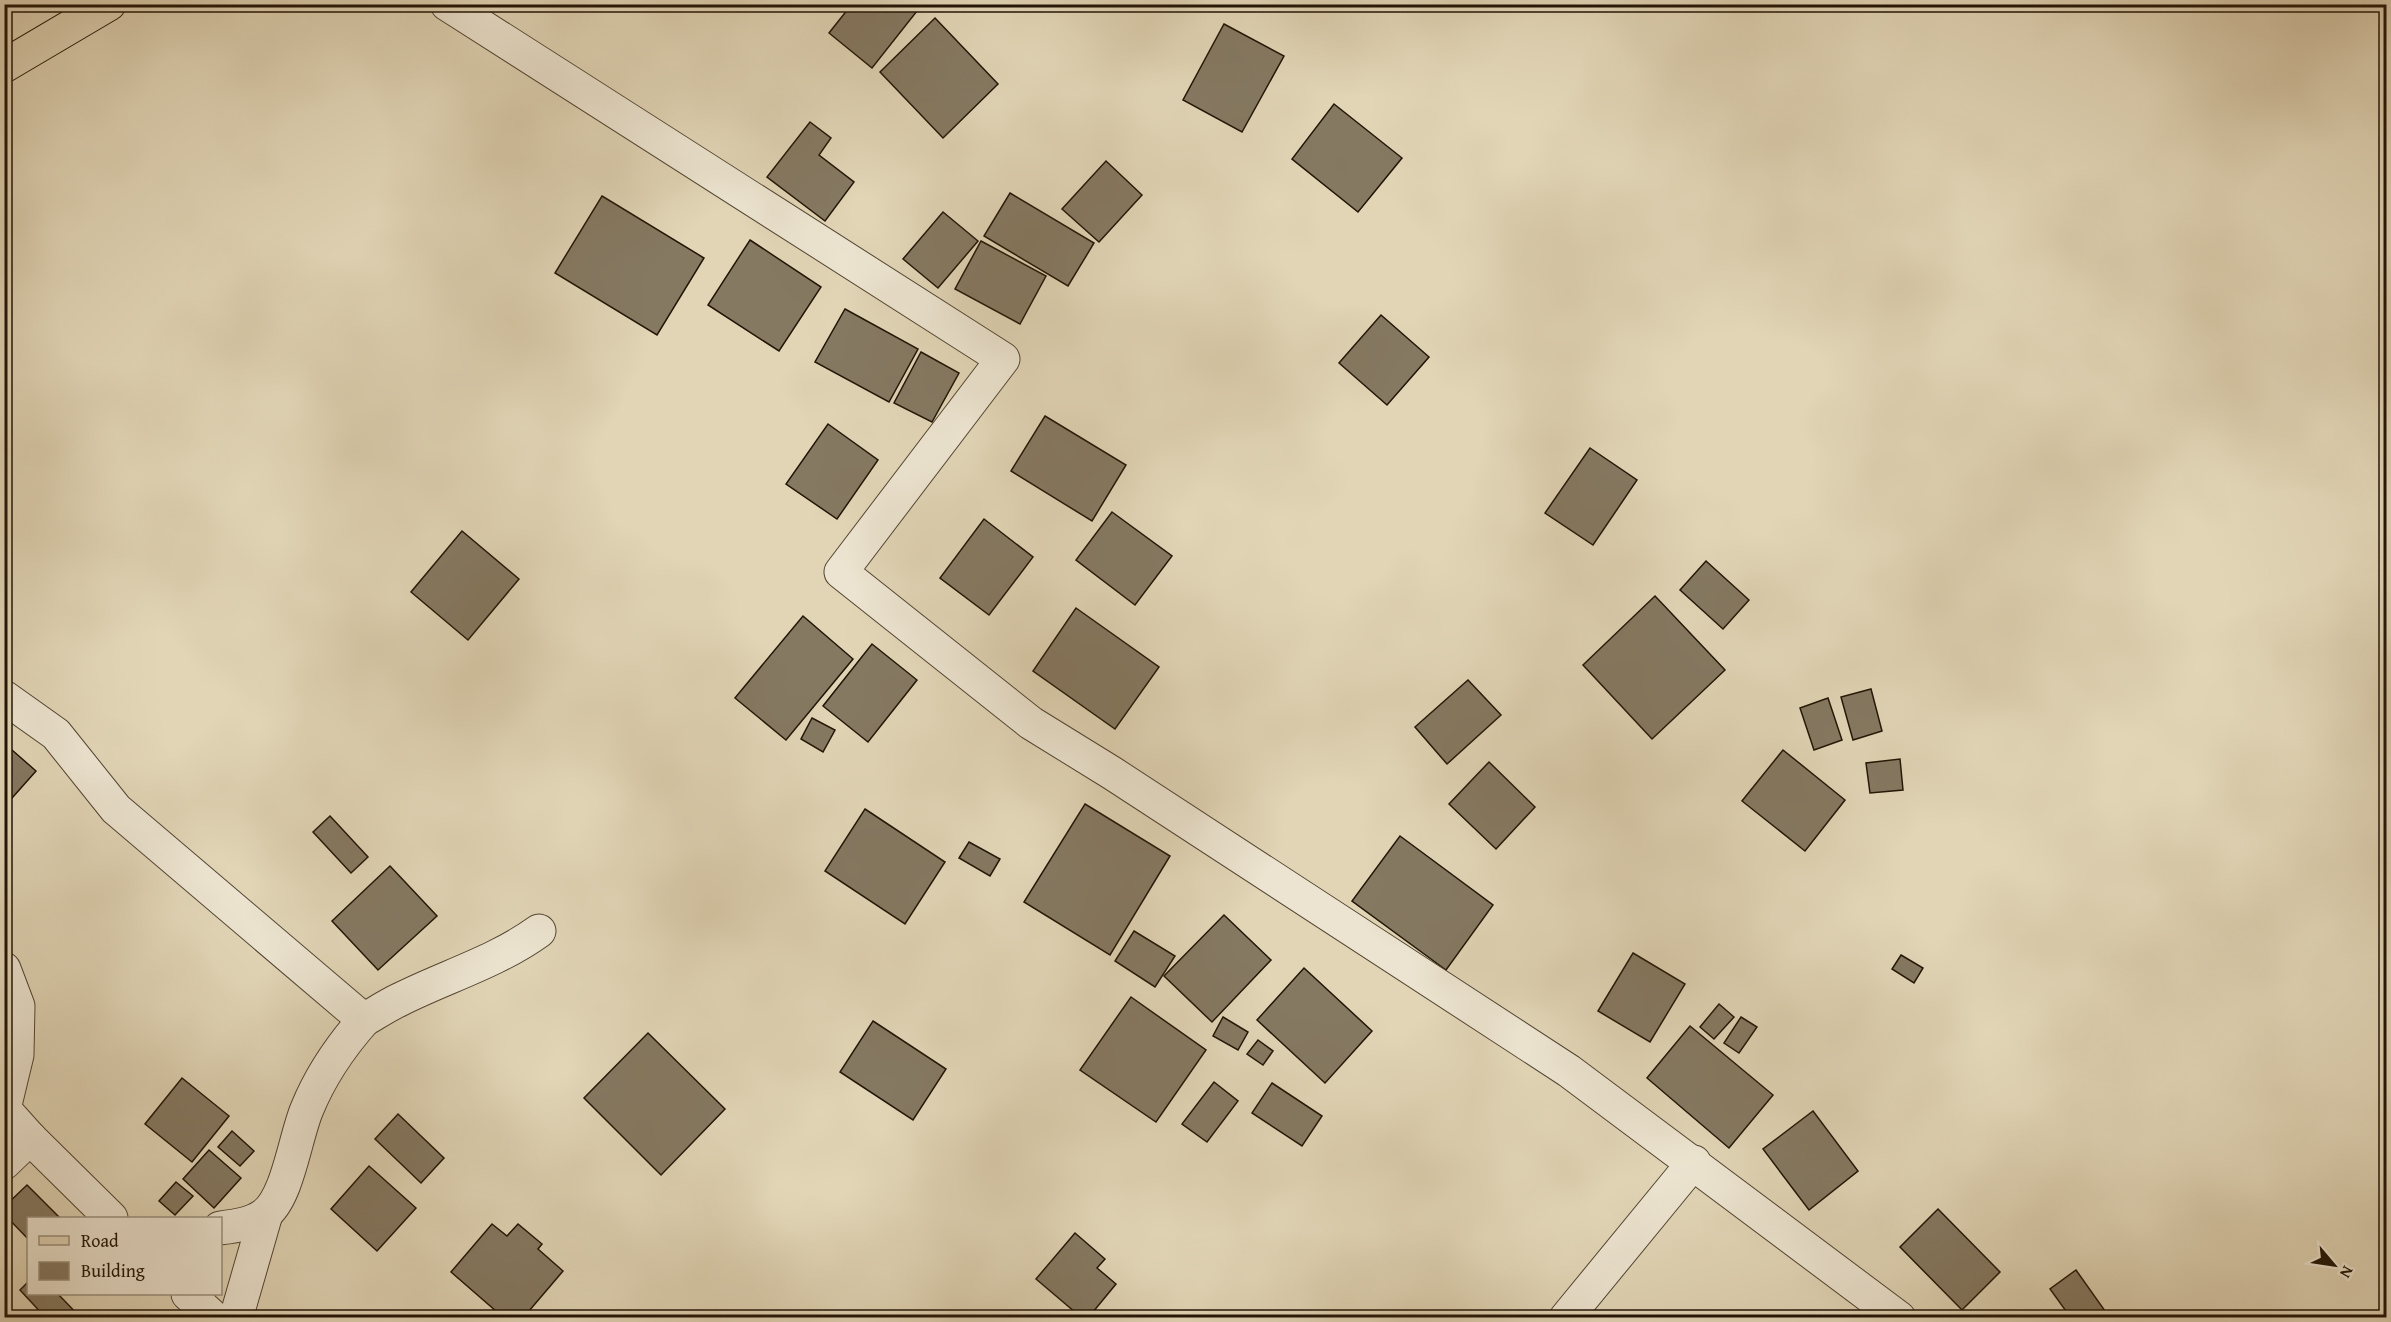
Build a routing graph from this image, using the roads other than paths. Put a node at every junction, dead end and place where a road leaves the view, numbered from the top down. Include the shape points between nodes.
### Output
1 (110, 4) edge
2 (447, 4) edge
3 (4, 66) edge
4 (12, 711) edge
5 (538, 931) dead end
6 (4, 969) edge
7 (364, 1020) junction
8 (4, 1109) edge
9 (30, 1138) junction
10 (1694, 1162) junction
11 (4, 1163) edge
12 (266, 1214) junction
13 (110, 1217) edge
14 (222, 1228) edge
15 (190, 1295) edge
16 (214, 1317) edge
17 (236, 1317) edge
18 (1566, 1317) edge
19 (1899, 1317) edge

1 - 3 main road
2 - 10 street via 1003,359 841,572 1031,723 1569,1071
4 - 7 street via 56,734 116,809
5 - 7 street via 496,957 400,999
6 - 8 street via 18,1016 17,1055
7 - 12 street via 346,1041 307,1107 285,1188
8 - 9 street
9 - 11 street
9 - 13 street
10 - 18 street
10 - 19 street
12 - 14 street via 241,1226
12 - 17 street
15 - 16 street

